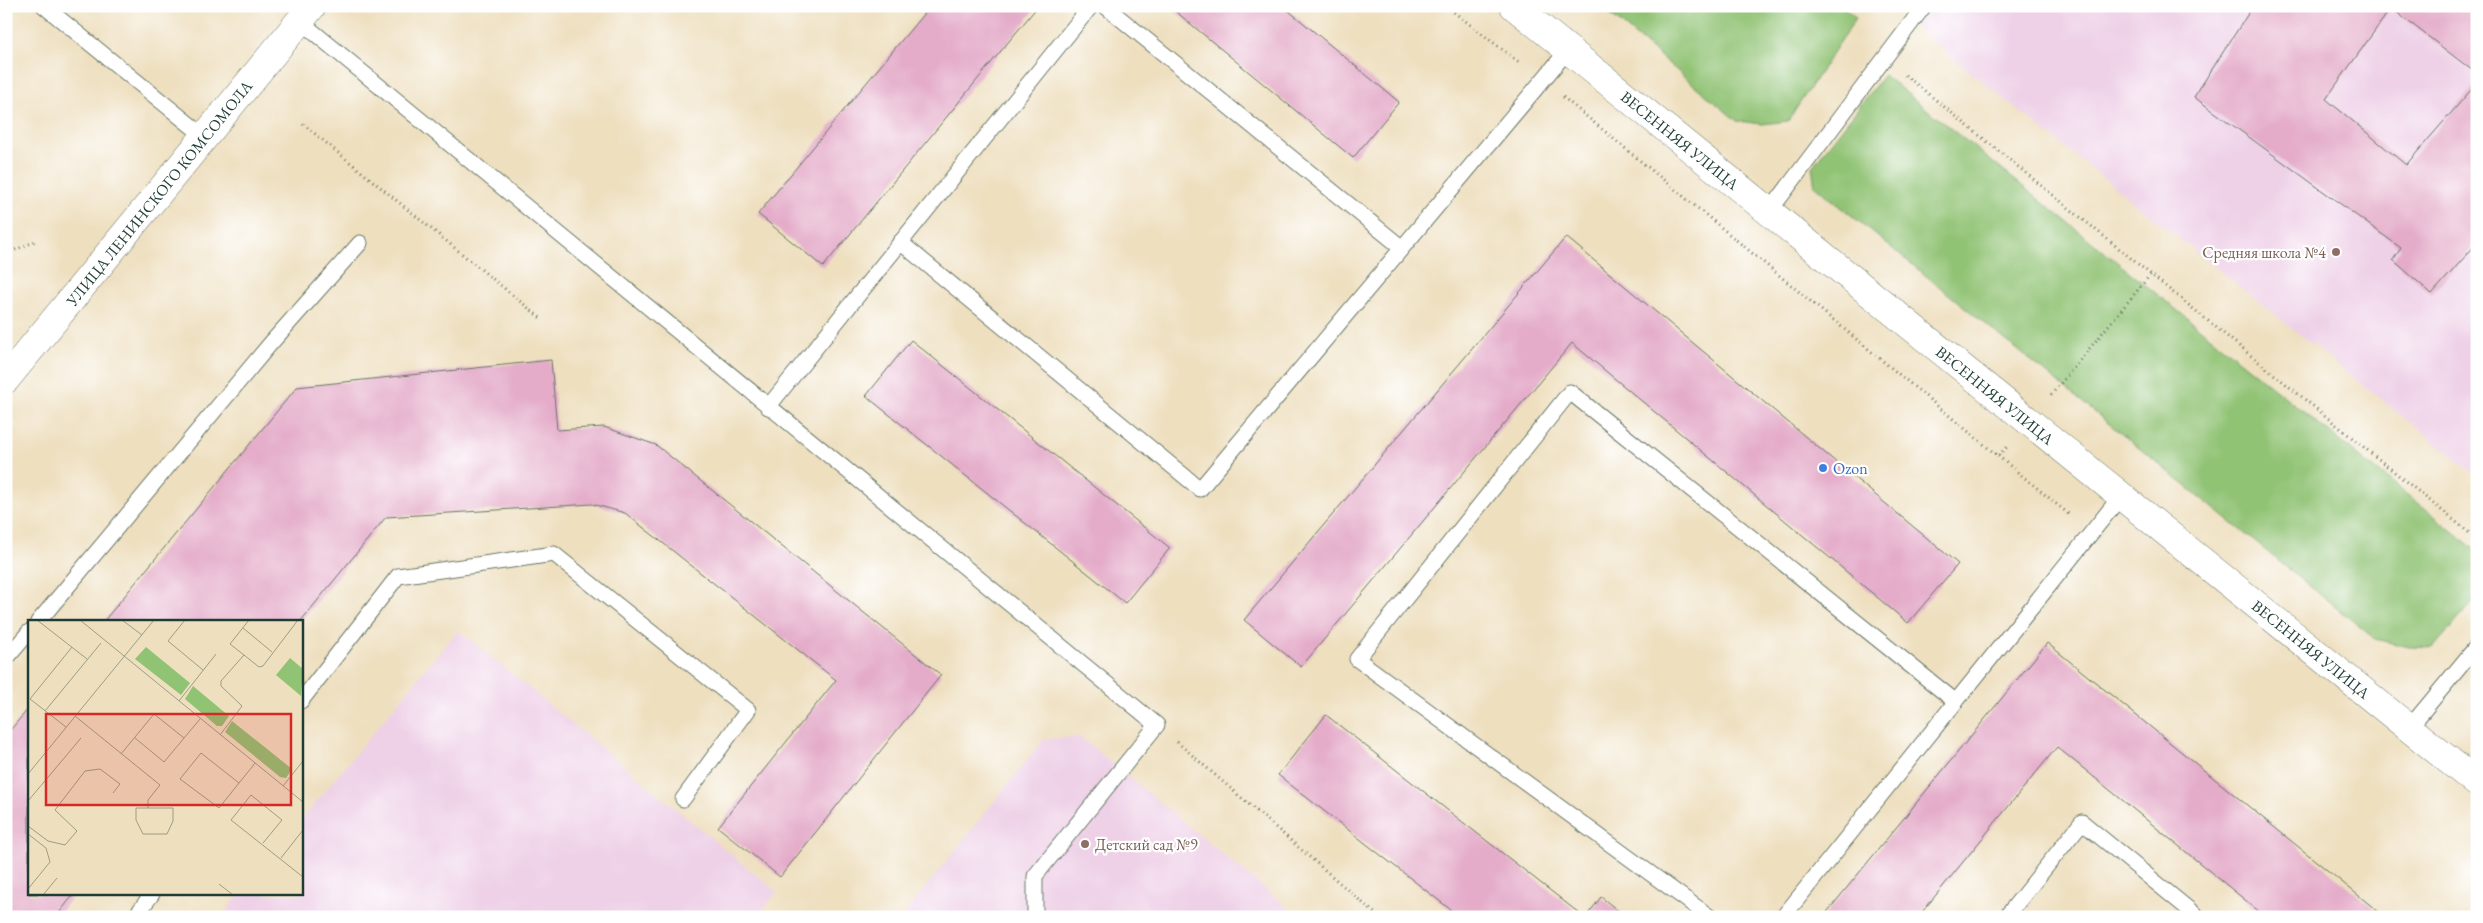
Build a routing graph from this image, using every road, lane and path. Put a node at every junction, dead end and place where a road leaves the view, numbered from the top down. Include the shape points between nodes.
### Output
1 (44, 6) edge
2 (1091, 6) edge
3 (1104, 6) edge
4 (1514, 6) edge
5 (1924, 6) edge
6 (306, 13) edge
7 (1568, 50) junction
8 (1885, 58) junction
9 (303, 124) dead end
10 (205, 137) junction
11 (1769, 212) junction
12 (38, 240) dead end
13 (900, 242) junction
14 (360, 244) dead end
15 (1401, 247) junction
16 (6, 254) edge
17 (543, 320) dead end
18 (6, 379) edge
19 (768, 407) junction
20 (1998, 456) dead end
21 (2121, 496) junction
22 (2091, 533) junction
23 (2477, 539) edge
24 (40, 620) edge
25 (28, 633) edge
26 (2477, 646) edge
27 (6, 659) edge
28 (302, 700) edge
29 (1956, 702) junction
30 (1157, 725) junction
31 (2409, 728) junction
32 (2477, 783) edge
33 (683, 799) dead end
34 (151, 896) edge
35 (135, 917) edge
36 (1035, 917) edge
37 (1379, 917) edge
38 (1710, 917) edge
39 (1784, 917) edge
40 (2006, 917) edge
41 (2198, 917) edge

1 - 10 lane
2 - 13 lane
3 - 15 lane
4 - 7 street, ВЕСЕННЯЯ УЛИЦА
5 - 8 lane
6 - 10 street, УЛИЦА ЛЕНИНСКОГО КОМСОМОЛА
6 - 19 lane
7 - 11 street, ВЕСЕННЯЯ УЛИЦА
7 - 15 lane
8 - 11 lane
8 - 23 path
9 - 17 path
10 - 18 street, УЛИЦА ЛЕНИНСКОГО КОМСОМОЛА
11 - 21 street, ВЕСЕННЯЯ УЛИЦА
12 - 16 path
13 - 15 lane via 1200,489
13 - 19 lane
14 - 24 lane via 271,343
19 - 30 lane
20 - 22 path
21 - 22 lane
21 - 31 street, ВЕСЕННЯЯ УЛИЦА
22 - 29 lane
25 - 27 lane
26 - 31 lane
28 - 33 lane via 398,576 554,554 748,710
29 - 38 lane via 1570,392 1357,659
29 - 39 lane
30 - 36 lane via 1034,876
30 - 37 path
31 - 32 street, ВЕСЕННЯЯ УЛИЦА
34 - 35 lane
40 - 41 lane via 2082,822

